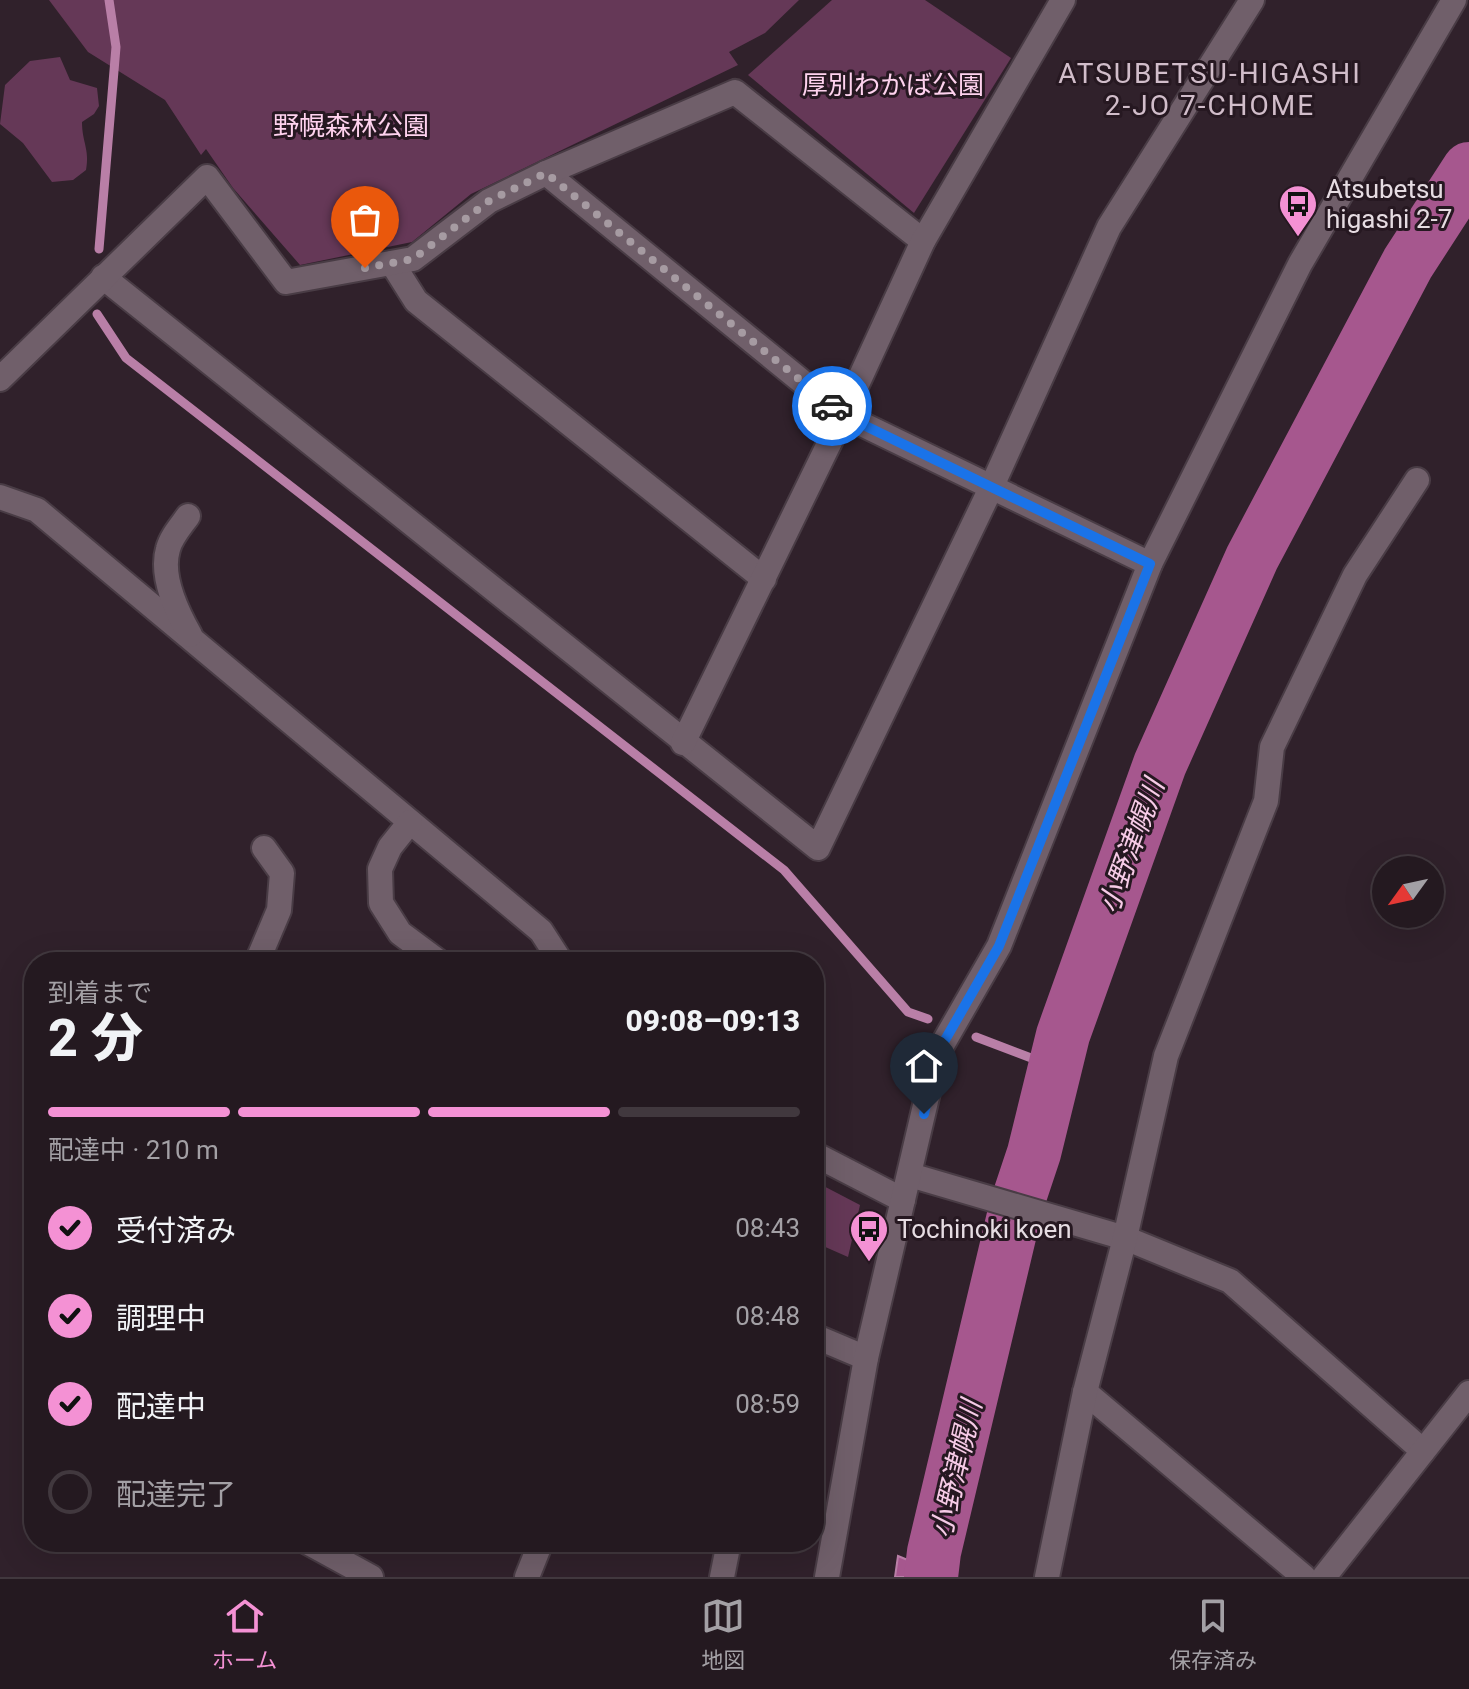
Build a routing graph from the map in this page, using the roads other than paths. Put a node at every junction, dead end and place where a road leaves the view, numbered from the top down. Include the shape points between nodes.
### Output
1 (1063, 0) edge
2 (1252, 0) edge
3 (1454, 0) edge
4 (546, 173) junction
5 (923, 241) junction
6 (392, 263) junction
7 (103, 277) junction
8 (0, 379) edge
9 (843, 415) junction
10 (1417, 480) dead end
11 (992, 486) junction
12 (0, 497) edge
13 (188, 516) dead end
14 (1150, 564) junction
15 (764, 579) junction
16 (195, 644) junction
17 (683, 743) junction
18 (410, 822) junction
19 (264, 848) dead end
20 (261, 952) edge
21 (426, 952) edge
22 (555, 952) edge
23 (824, 1159) edge
24 (910, 1175) junction
25 (903, 1200) junction
26 (1125, 1238) junction
27 (824, 1340) edge
28 (866, 1358) junction
29 (1085, 1392) junction
30 (1469, 1393) edge
31 (1423, 1451) junction
32 (325, 1552) edge
33 (537, 1552) edge
34 (727, 1552) edge
35 (371, 1577) edge
36 (527, 1577) edge
37 (722, 1577) edge
38 (827, 1577) edge
39 (1047, 1577) edge
40 (1304, 1577) edge
41 (1324, 1577) edge

1 - 5 street
2 - 11 street via 1109,227
3 - 14 street via 1300,264
4 - 5 street via 735,92
4 - 6 street via 489,201 413,259
4 - 9 street
5 - 9 street
6 - 7 street via 286,282 207,177
6 - 15 street via 416,301
7 - 8 street
7 - 17 street
9 - 11 street
9 - 15 street
10 - 26 street via 1355,575 1272,747 1266,801 1166,1056
11 - 14 street
11 - 17 street via 818,848
12 - 16 street via 37,510
13 - 16 street via 167,551 176,609
14 - 24 street via 999,946 937,1054
15 - 17 street
16 - 18 street
18 - 21 street via 380,869 381,903 400,933
18 - 22 street via 541,931
19 - 20 street via 282,873 279,910
23 - 25 street
24 - 25 street
24 - 26 street
25 - 28 street
26 - 29 street
26 - 31 street via 1230,1281
27 - 28 street
28 - 38 street
29 - 39 street
29 - 40 street
30 - 31 street
31 - 41 street
32 - 35 street
33 - 36 street
34 - 37 street

